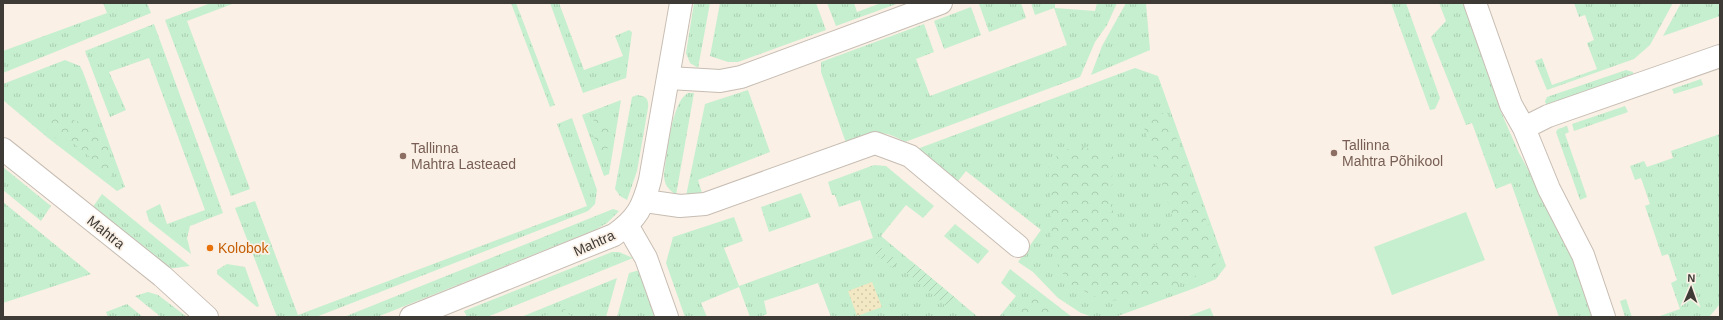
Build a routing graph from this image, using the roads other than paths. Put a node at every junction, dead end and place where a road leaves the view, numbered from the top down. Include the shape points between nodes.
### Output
1 (681, 3) edge
2 (941, 3) edge
3 (1475, 3) edge
4 (1720, 56) edge
5 (668, 78) junction
6 (1524, 128) junction
7 (3, 149) edge
8 (645, 201) junction
9 (627, 226) junction
10 (1018, 246) dead end
11 (207, 317) edge
12 (411, 317) edge
13 (667, 317) edge
14 (1604, 317) edge

1 - 5 street, Mahtra
2 - 5 street via 741,77 720,81
3 - 6 street via 1511,105
4 - 6 street via 1548,116
5 - 8 street, Mahtra
6 - 14 street via 1549,189 1583,255
7 - 11 street, Mahtra via 162,276
8 - 9 street, Mahtra
8 - 10 street via 680,206 705,204 875,143 910,156
9 - 12 street, Mahtra via 614,235
9 - 13 street via 646,258

